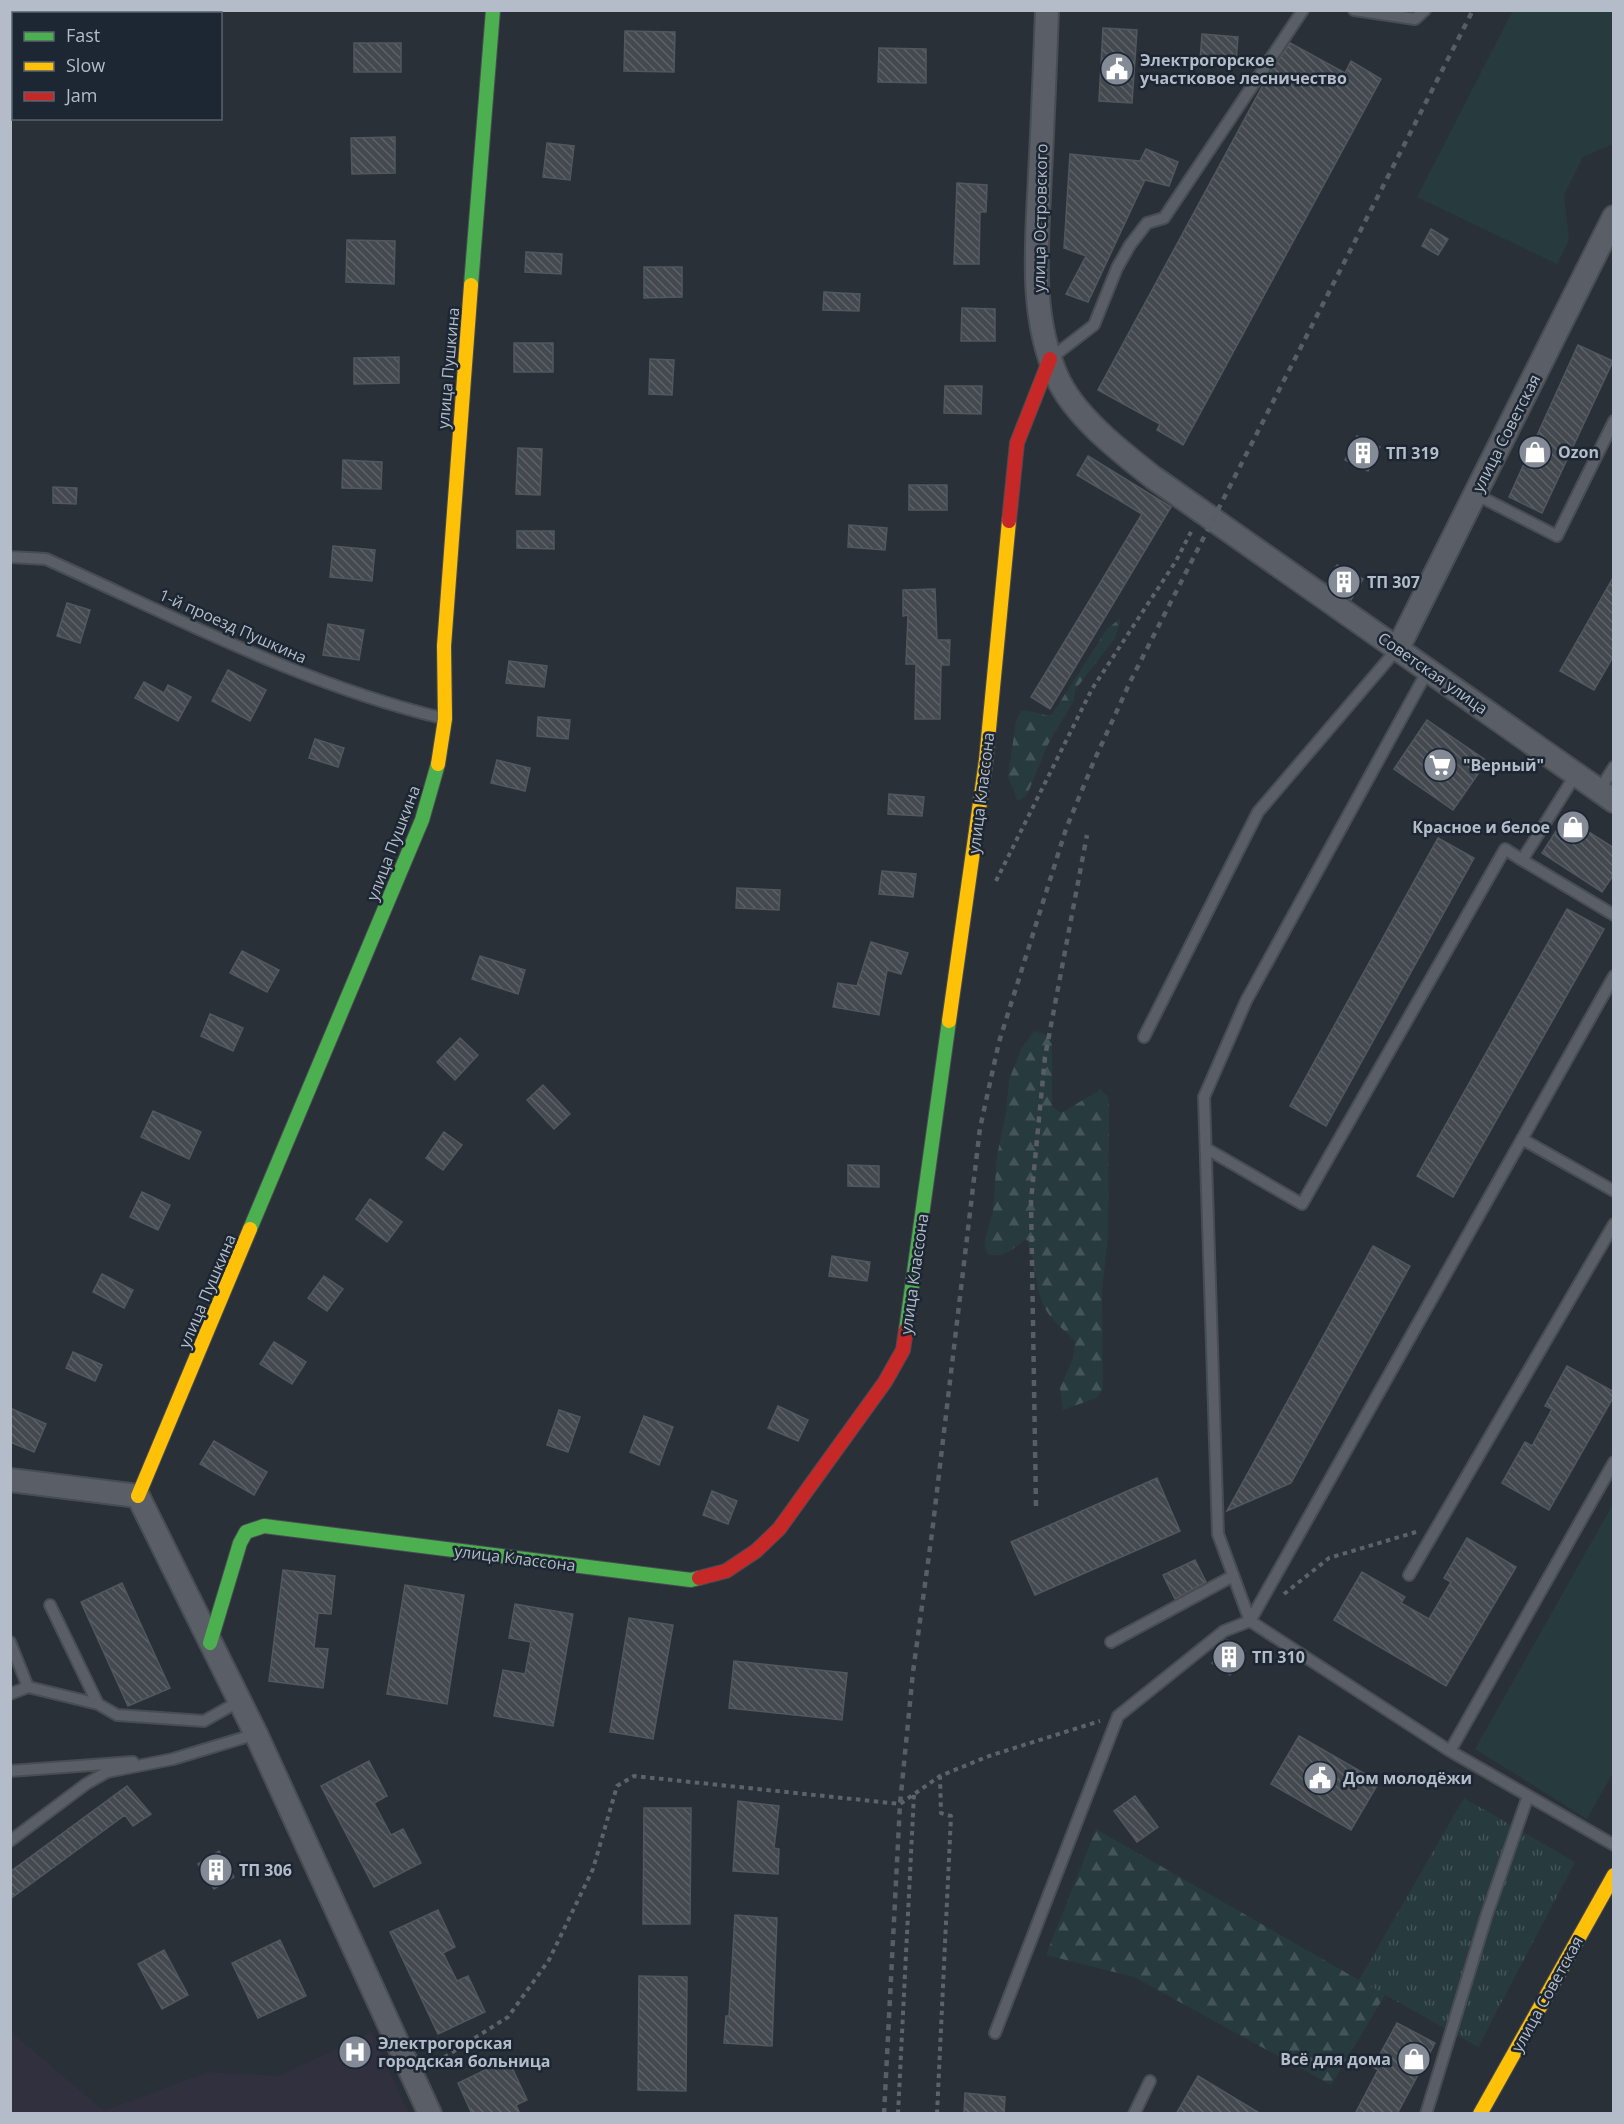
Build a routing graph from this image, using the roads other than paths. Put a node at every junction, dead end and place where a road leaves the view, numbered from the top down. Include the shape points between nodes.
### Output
1 (493, 10) edge
2 (1047, 10) edge
3 (1303, 10) edge
4 (1354, 10) edge
5 (1425, 10) edge
6 (1614, 217) edge
7 (1050, 359) junction
8 (1614, 422) edge
9 (1475, 494) junction
10 (1253, 546) joint
11 (10, 557) edge
12 (1398, 648) junction
13 (1428, 670) junction
14 (445, 719) junction
15 (1614, 767) edge
16 (1576, 774) junction
17 (1606, 796) edge
18 (1522, 860) junction
19 (1614, 915) edge
20 (1614, 976) edge
21 (1144, 1037) dead end
22 (1522, 1139) junction
23 (1207, 1149) junction
24 (1614, 1191) edge
25 (1614, 1224) edge
26 (1614, 1462) edge
27 (10, 1480) edge
28 (138, 1496) junction
29 (1409, 1575) dead end
30 (1233, 1576) junction
31 (50, 1605) dead end
32 (1250, 1621) junction
33 (10, 1642) edge
34 (1111, 1642) dead end
35 (210, 1643) junction
36 (28, 1687) junction
37 (10, 1694) edge
38 (238, 1702) junction
39 (98, 1704) junction
40 (256, 1734) junction
41 (1450, 1751) junction
42 (173, 1759) junction
43 (10, 1771) edge
44 (1528, 1796) junction
45 (10, 1841) edge
46 (1614, 1845) edge
47 (1613, 1878) edge
48 (995, 2033) dead end
49 (1150, 2081) dead end
50 (1427, 2113) edge
51 (430, 2114) edge
52 (1134, 2114) edge
53 (1480, 2114) edge

1 - 14 street, улица Пушкина via 456,465 444,646
2 - 7 street, улица Островского via 1036,267 1040,315
3 - 7 lane via 1164,218 1147,223 1130,245 1094,325
4 - 5 lane via 1414,19
6 - 9 street, улица Советская
7 - 10 street, улица Островского via 1071,402 1121,452 1201,513
7 - 35 street, улица Классона via 1017,443 986,760 903,1350 885,1382 779,1529 726,1571 691,1580 264,1526 246,1532 240,1543
8 - 9 lane via 1557,536
9 - 12 street, улица Советская
10 - 12 street, Советская улица
11 - 14 lane, 1-й проезд Пушкина via 46,559 296,671
12 - 13 street, Советская улица
12 - 21 lane via 1258,812
13 - 16 street, Советская улица
13 - 23 lane via 1246,1001 1204,1097
14 - 28 street, улица Пушкина via 437,769 422,820
15 - 17 lane
16 - 17 street, Советская улица
16 - 18 lane
18 - 19 lane
18 - 23 lane via 1505,849 1302,1204
20 - 22 lane
22 - 24 lane
22 - 32 lane
23 - 30 lane via 1218,1534
25 - 29 lane
26 - 41 lane
27 - 28 street
28 - 35 street
30 - 32 lane
30 - 34 lane
31 - 39 lane
32 - 41 lane
32 - 48 lane via 1224,1631 1118,1716
33 - 36 lane
35 - 38 street
36 - 37 lane
36 - 39 lane
38 - 39 lane via 204,1721 117,1714
38 - 40 street
40 - 42 lane
40 - 51 street
41 - 44 lane
42 - 43 lane
42 - 45 lane via 107,1772
44 - 46 lane
44 - 50 lane via 1487,1914
47 - 53 street, улица Советская
49 - 52 lane

